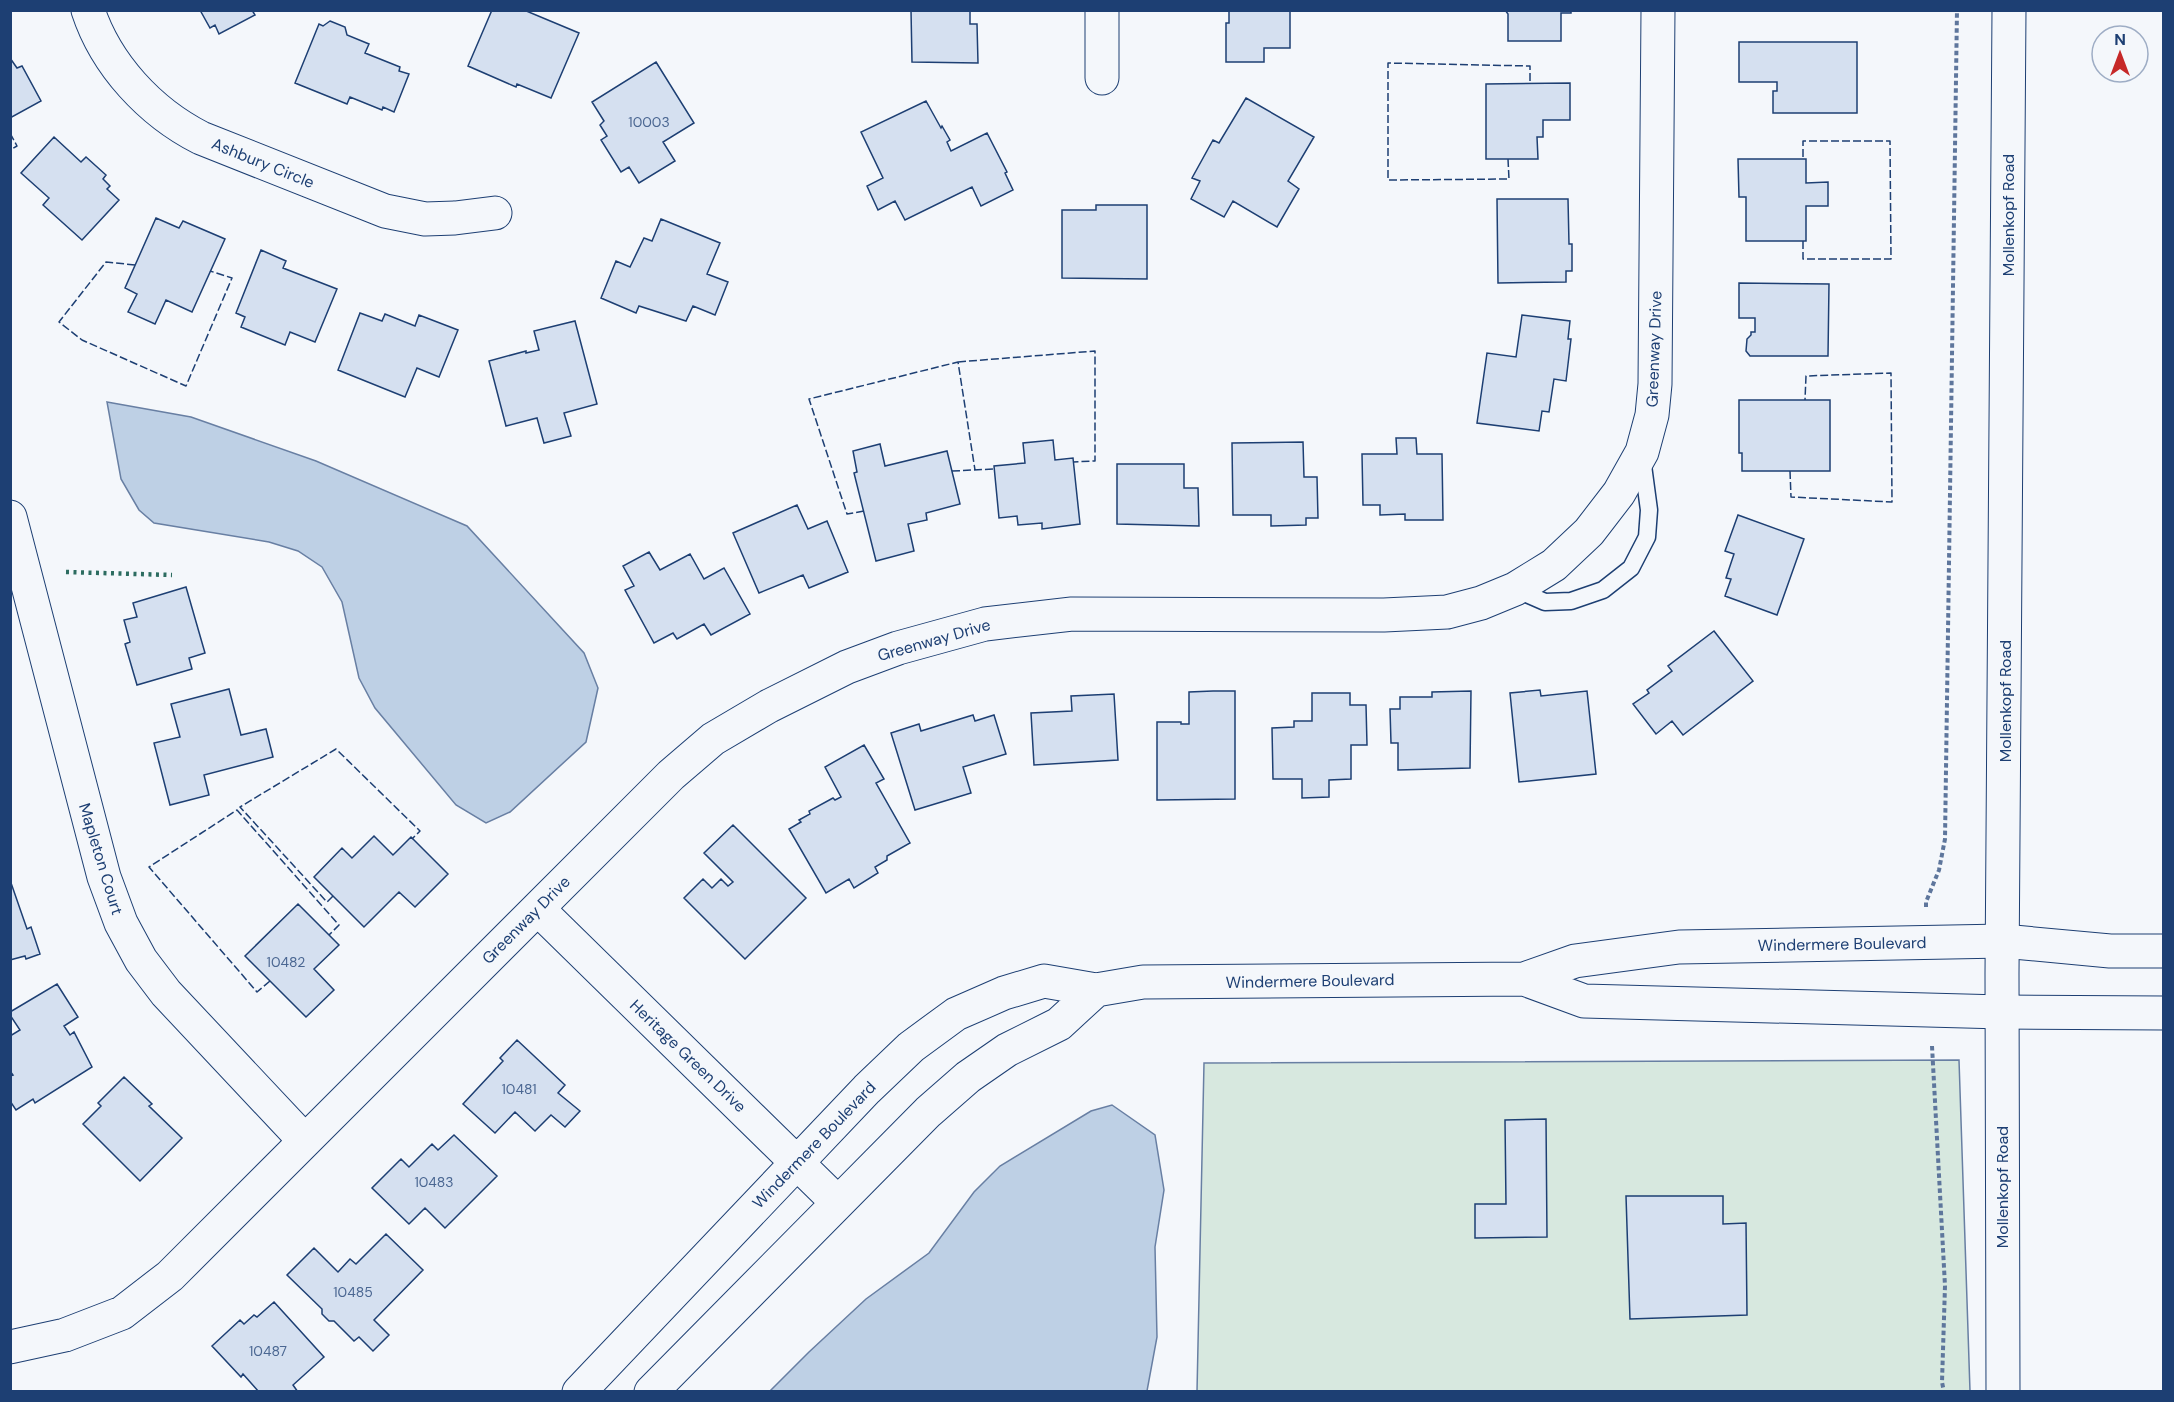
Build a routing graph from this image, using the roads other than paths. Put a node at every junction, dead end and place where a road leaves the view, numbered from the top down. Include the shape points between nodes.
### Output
1 (88, 10) edge
2 (1102, 10) edge
3 (1658, 10) edge
4 (2009, 10) edge
5 (1102, 78) dead end
6 (495, 213) dead end
7 (1642, 452) junction
8 (10, 517) edge
9 (1515, 589) junction
10 (538, 909) junction
11 (2003, 941) junction
12 (2163, 951) edge
13 (1524, 979) junction
14 (1096, 990) junction
15 (2002, 1012) junction
16 (2163, 1012) edge
17 (305, 1142) junction
18 (797, 1163) junction
19 (838, 1203) junction
20 (10, 1347) edge
21 (579, 1392) edge
22 (651, 1392) edge
23 (2003, 1392) edge

1 - 6 street, Ashbury Circle via 96,35 149,103 201,138 385,211 425,219
2 - 5 street
3 - 7 street, Greenway Drive via 1655,384
4 - 11 street, Mollenkopf Road
7 - 9 street, Greenway Drive via 1619,493 1589,532 1554,565
7 - 9 lane via 1648,528 1631,568 1604,590 1571,601 1545,602
8 - 17 street, Mapleton Court via 104,877 121,923 141,960 166,993
9 - 10 street, Greenway Drive via 1447,612 1072,614 985,624 898,648 847,667 713,739 671,775
10 - 17 street, Greenway Drive
10 - 18 street, Heritage Green Drive
11 - 12 street, Windermere Boulevard via 2109,951
11 - 13 street, Windermere Boulevard via 1679,947 1575,961
11 - 15 street, Mollenkopf Road
13 - 14 street, Windermere Boulevard via 1143,982
13 - 15 street, Windermere Boulevard via 1584,1001
14 - 18 street, Windermere Boulevard via 1044,981 956,1014 911,1047
14 - 19 street via 1059,1024 1007,1050 968,1077
15 - 16 street, Windermere Boulevard
15 - 23 street, Mollenkopf Road
17 - 20 street, Greenway Drive via 170,1276 122,1313 65,1335
18 - 19 street, Heritage Green Drive
18 - 21 street, Windermere Boulevard
19 - 22 street

